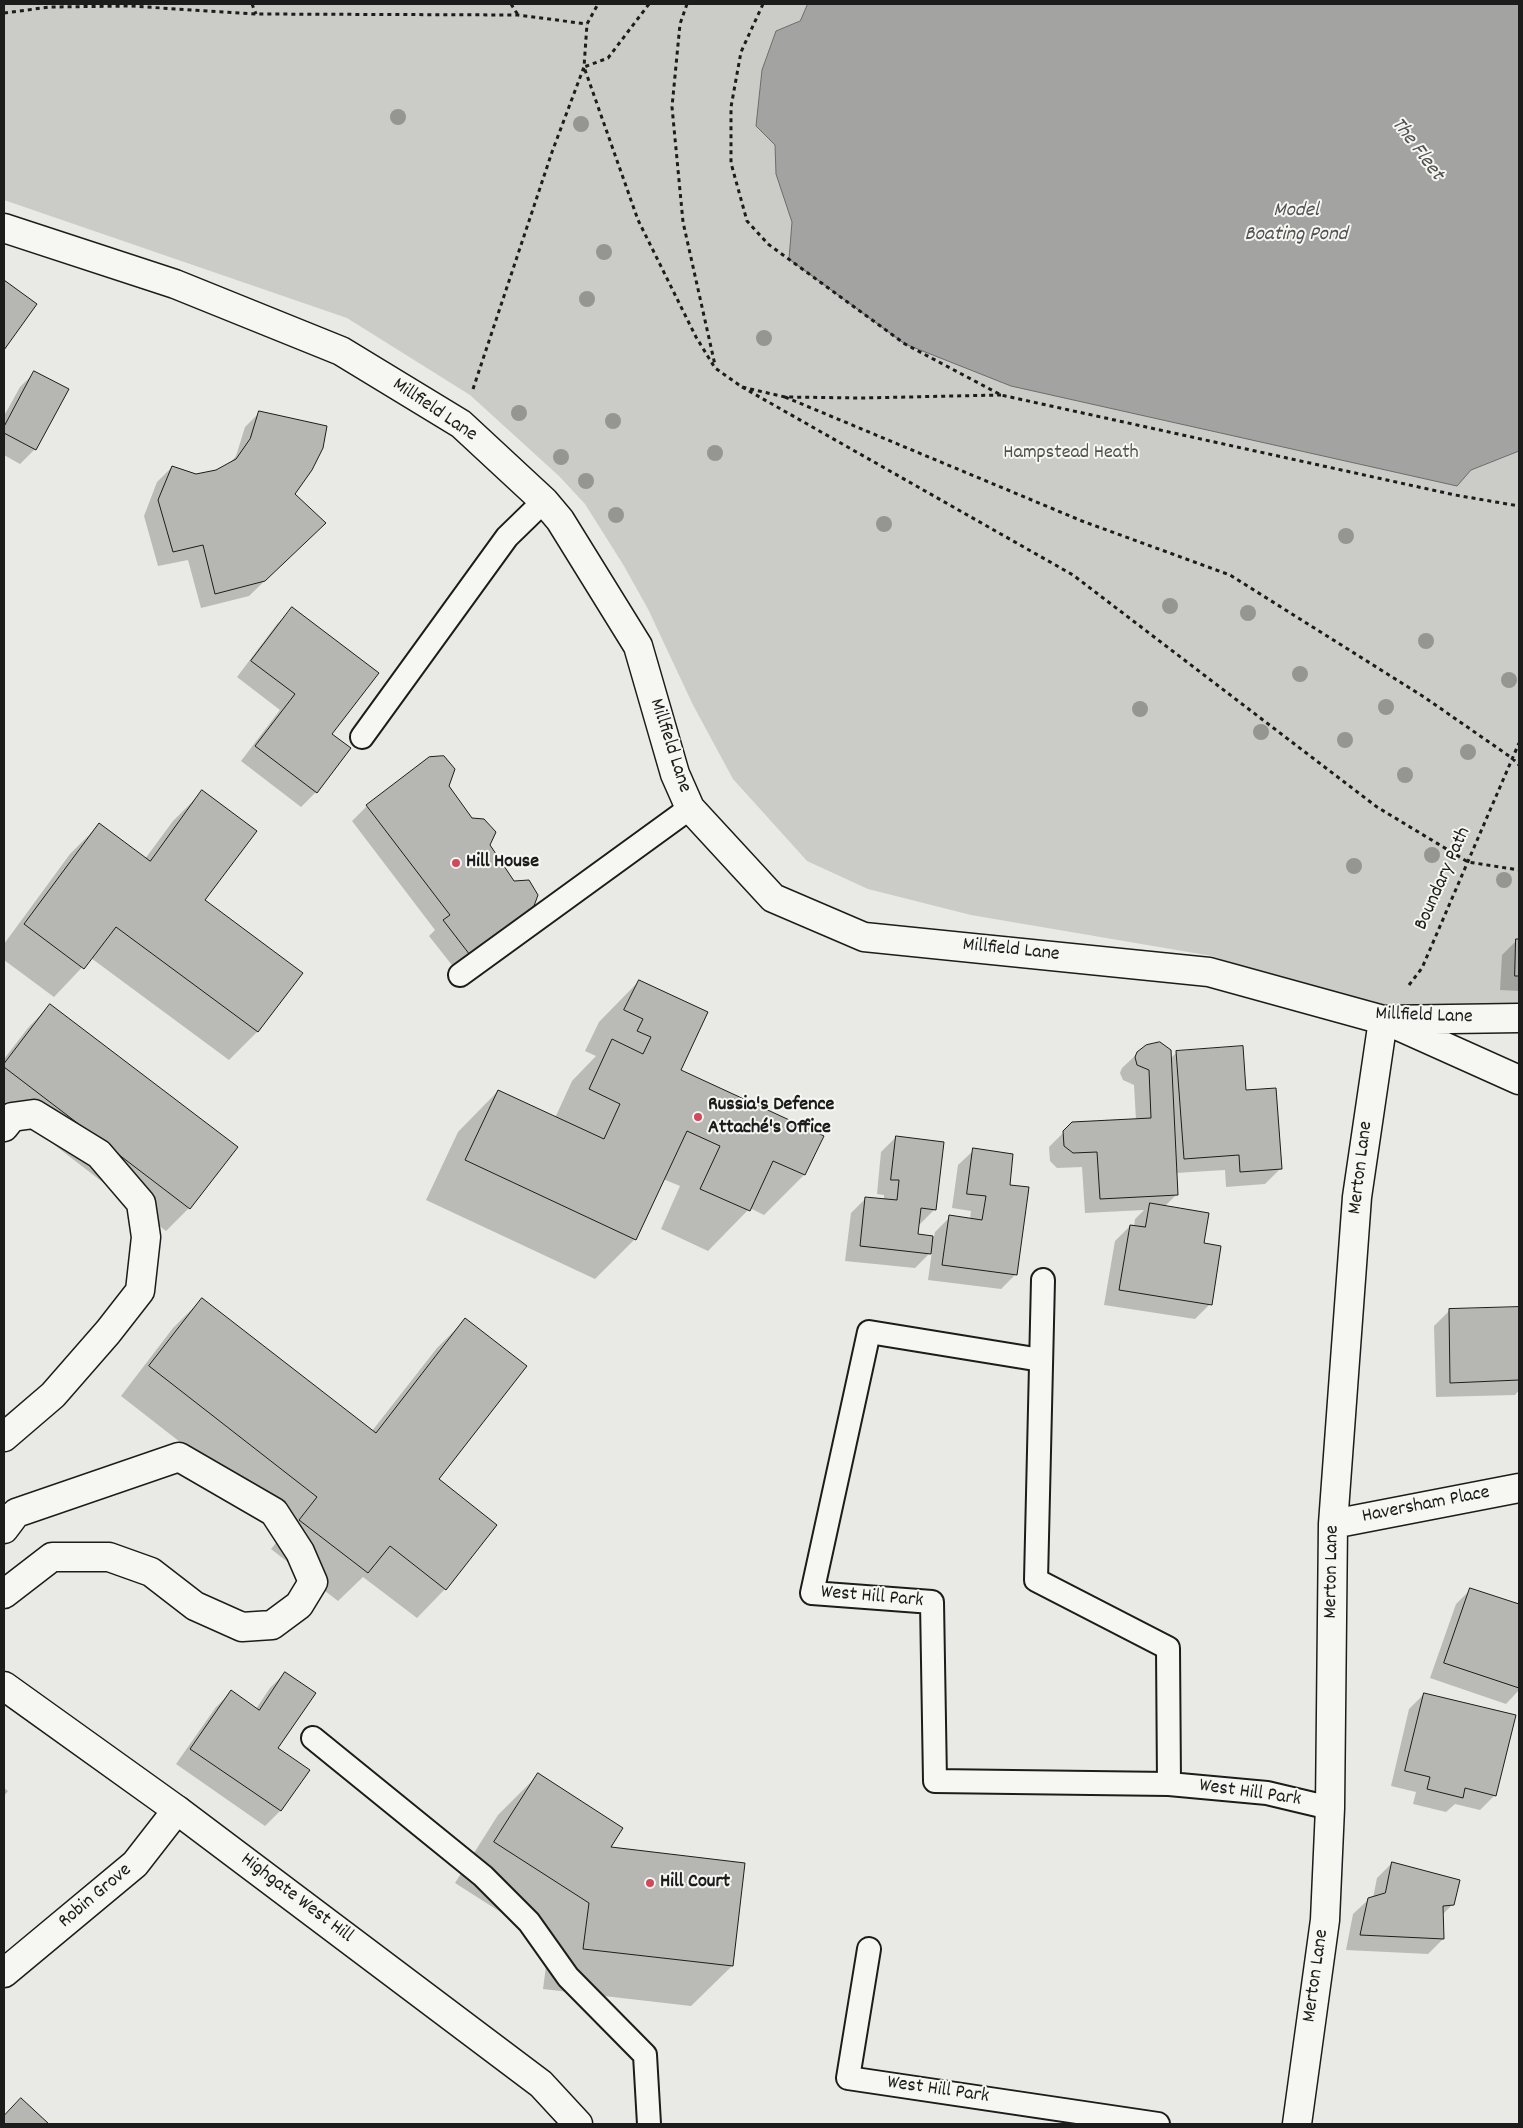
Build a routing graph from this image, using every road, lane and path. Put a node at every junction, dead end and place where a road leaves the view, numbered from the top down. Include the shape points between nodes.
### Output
1 (252, 4) edge
2 (511, 4) edge
3 (598, 4) edge
4 (649, 4) edge
5 (687, 4) edge
6 (763, 4) edge
7 (130, 5) edge
8 (4, 13) edge
9 (256, 14) junction
10 (518, 15) junction
11 (587, 24) junction
12 (584, 67) junction
13 (4, 228) edge
14 (715, 368) junction
15 (742, 387) junction
16 (1001, 395) junction
17 (785, 397) junction
18 (460, 424) junction
19 (544, 500) junction
20 (1519, 506) edge
21 (362, 737) dead end
22 (1519, 743) edge
23 (1512, 758) junction
24 (1519, 765) edge
25 (690, 808) junction
26 (1468, 862) junction
27 (1519, 870) edge
28 (460, 975) dead end
29 (1519, 1018) edge
30 (1383, 1020) junction
31 (1519, 1080) edge
32 (4, 1127) edge
33 (1043, 1280) dead end
34 (1042, 1360) junction
35 (4, 1436) edge
36 (1519, 1488) edge
37 (1334, 1524) junction
38 (4, 1527) edge
39 (4, 1594) edge
40 (4, 1686) edge
41 (313, 1738) dead end
42 (1169, 1784) junction
43 (1330, 1808) junction
44 (177, 1810) junction
45 (869, 1949) dead end
46 (4, 1973) edge
47 (578, 2124) edge
48 (649, 2124) edge
49 (1158, 2124) edge
50 (1297, 2124) edge

1 - 9 path
2 - 10 path
3 - 11 path
4 - 12 path via 608,58
5 - 14 path via 680,24 672,107 683,222
6 - 16 path via 741,52 730,107 731,163 747,221 768,244 905,344
7 - 8 path via 50,7
7 - 9 path
9 - 10 path
10 - 11 path
11 - 12 path
12 - 14 path via 638,220 696,337
12 - 18 path
13 - 18 street, Millfield Lane via 175,284 341,351
14 - 15 path
15 - 17 path
15 - 26 path via 1073,575 1377,807
16 - 17 path
16 - 20 path via 1445,493
17 - 23 path via 1082,521 1230,575 1424,697
18 - 19 street, Millfield Lane
19 - 21 lane via 507,537
19 - 25 street, Millfield Lane via 560,520 638,646 675,774
22 - 23 path, Boundary Path
23 - 24 path
23 - 26 path, Boundary Path
25 - 28 lane
25 - 30 street, Millfield Lane via 772,898 864,937 1208,972
26 - 27 path
26 - 30 path, Boundary Path via 1422,968
29 - 30 street, Millfield Lane
30 - 31 street
30 - 37 street, Merton Lane via 1357,1197
32 - 35 street via 12,1118 34,1114 99,1154 141,1203 146,1237 140,1291 52,1395
33 - 34 lane
34 - 42 lane via 1036,1580 1168,1648
34 - 42 lane, West Hill Park via 868,1332 812,1593 932,1602 935,1781
36 - 37 street, Haversham Place
37 - 43 street, Merton Lane
38 - 39 street via 16,1514 179,1457 274,1512 300,1552 313,1582 299,1605 272,1625 242,1627 195,1606 151,1572 109,1557 52,1557
40 - 44 street, Highgate West Hill
41 - 48 lane via 483,1876 529,1922 568,1977 645,2055
42 - 43 lane, West Hill Park via 1267,1793
43 - 50 street, Merton Lane via 1325,1920
44 - 46 street, Robin Grove via 136,1864
44 - 47 street, Highgate West Hill via 541,2084
45 - 49 lane, West Hill Park via 848,2078

